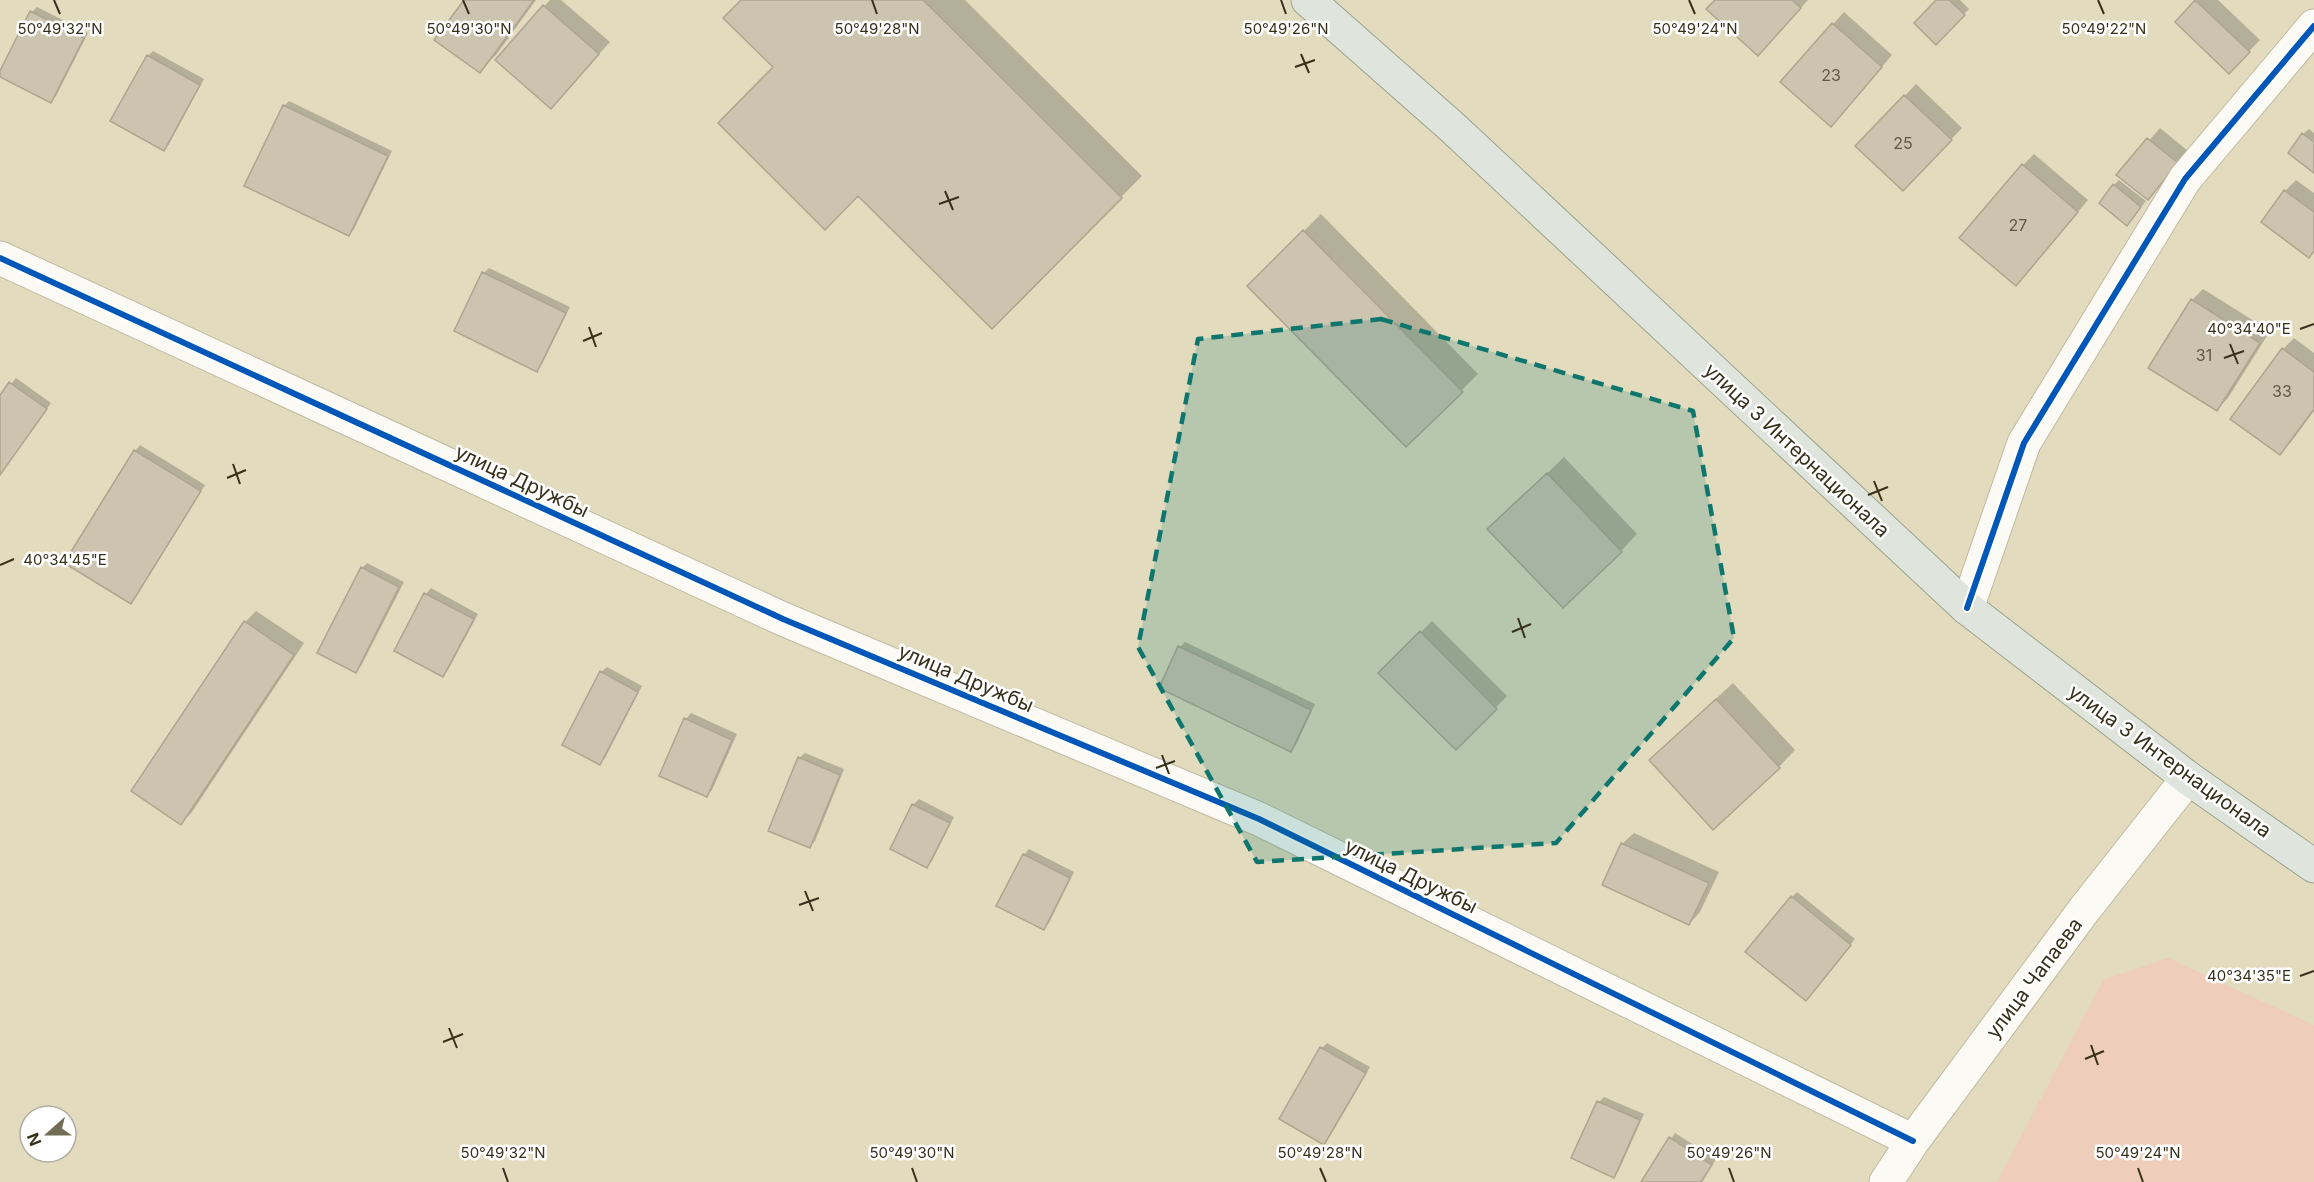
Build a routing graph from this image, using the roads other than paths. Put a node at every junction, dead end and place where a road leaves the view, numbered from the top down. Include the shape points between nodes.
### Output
1 (1308, 0) edge
2 (2314, 26) edge
3 (0, 258) edge
4 (1966, 608) junction
5 (2188, 778) junction
6 (2314, 866) edge
7 (1913, 1141) junction
8 (1886, 1182) edge

1 - 4 main road, улица 3 Интернационала via 1452,127
2 - 4 street via 2185,179 2024,443
3 - 7 street, улица Дружбы via 783,619 1259,819
4 - 5 main road, улица 3 Интернационала
5 - 6 main road, улица 3 Интернационала
5 - 7 street, улица Чапаева via 2084,910
7 - 8 street, улица Чапаева

